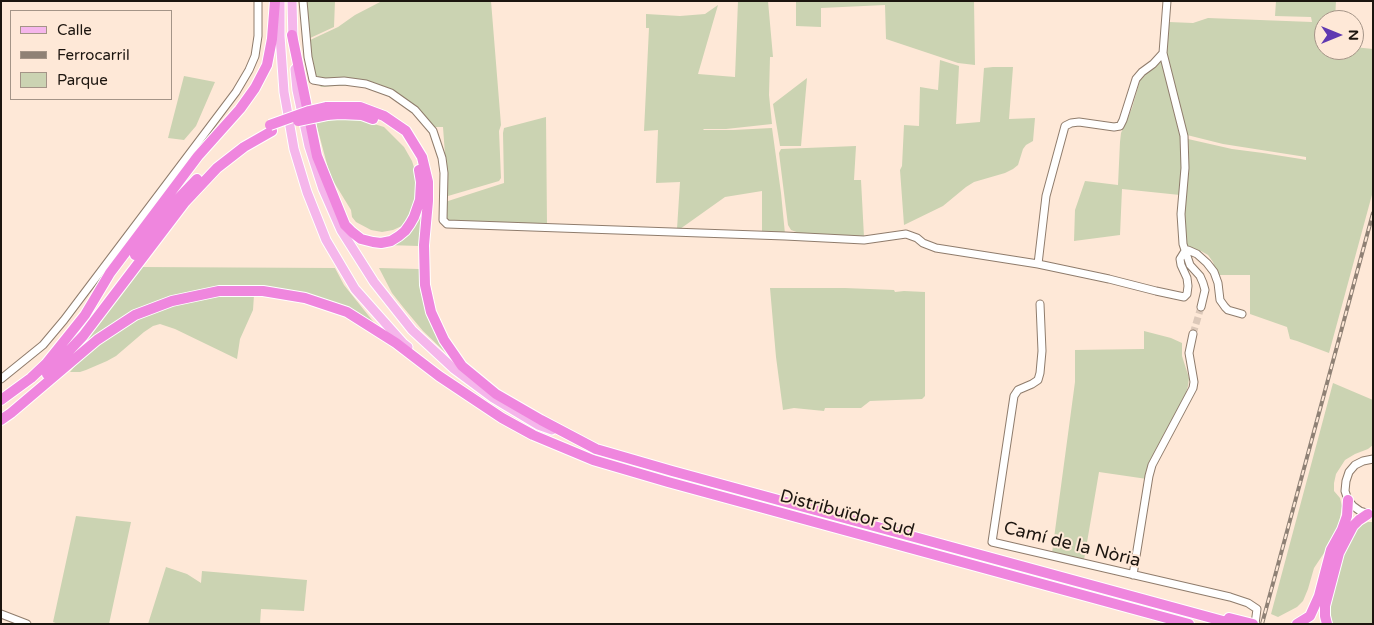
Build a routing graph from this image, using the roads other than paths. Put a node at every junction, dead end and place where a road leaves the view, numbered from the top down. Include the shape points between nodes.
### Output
1 (258, 1) edge
2 (275, 1) edge
3 (280, 1) edge
4 (292, 1) edge
5 (302, 1) edge
6 (1167, 1) edge
7 (292, 35) junction
8 (1163, 53) junction
9 (327, 111) junction
10 (271, 128) junction
11 (1185, 251) junction
12 (1038, 264) junction
13 (1040, 304) dead end
14 (1202, 307) tunnel mouth
15 (1242, 314) dead end
16 (1193, 334) tunnel mouth
17 (45, 365) junction
18 (1, 379) edge
19 (1, 400) edge
20 (1, 414) edge
21 (502, 418) junction
22 (1, 420) edge
23 (596, 449) junction
24 (1373, 459) edge
25 (1348, 500) junction
26 (1370, 514) edge
27 (1133, 575) junction
28 (1148, 600) junction
29 (1, 614) edge
30 (1153, 614) junction
31 (1255, 621) edge
32 (26, 624) edge
33 (1174, 624) edge
34 (1189, 624) edge
35 (1234, 624) edge
36 (1297, 624) edge
37 (1327, 624) edge

1 - 18 street via 258,36 254,56 236,92 64,320 42,345
2 - 17 highway via 267,65 255,88 192,164 110,273 85,315
3 - 21 main road via 284,92 294,149 326,240 355,289 403,343
4 - 7 main road
5 - 12 street via 313,80 344,80 391,93 415,110 433,130 442,158 442,220 447,224 864,240 906,234 936,248
6 - 8 street
7 - 9 highway via 317,156 345,225 361,239 373,242 381,243 399,236 406,231 420,200 417,160 399,134 382,122 362,115
7 - 23 main road via 297,90 309,146 323,189 341,230 374,282 412,330 454,369 538,425
8 - 11 street via 1184,136 1181,214
8 - 12 street via 1136,79 1120,126 1079,122 1065,126 1046,196
9 - 10 highway, bridge via 309,111
9 - 23 highway, Distribuïdor Sud via 360,107 384,116 406,130 422,157 428,182 425,285 431,312 444,340 462,366 496,394
10 - 17 highway via 240,141 178,199 74,335
10 - 20 highway via 217,168 185,202 83,336 39,382
11 - 12 street via 1180,259 1188,286 1184,297
11 - 14 street via 1203,283
11 - 15 street via 1192,251 1207,263 1214,272 1222,303 1228,310
13 - 27 street, Camí de la Nòria via 1040,373 1038,380 1018,390 1014,396 992,542
16 - 27 street via 1188,353 1193,388 1152,465
17 - 19 highway
21 - 22 highway, Distribuïdor Sud via 347,312 305,298 262,291 220,291 172,301 135,315 97,340
21 - 30 highway, Distribuïdor Sud via 532,435 593,460
23 - 28 highway, Distribuïdor Sud
24 - 25 street via 1355,465 1349,472 1345,491
25 - 26 street via 1360,511
25 - 36 highway via 1347,516 1331,550 1319,596 1310,616
26 - 37 highway via 1353,526 1339,553 1325,606
27 - 31 street, Camí de la Nòria via 1248,603 1257,609
28 - 31 highway
28 - 35 highway, Distribuïdor Sud
29 - 32 street
30 - 33 highway
30 - 34 highway, Distribuïdor Sud

